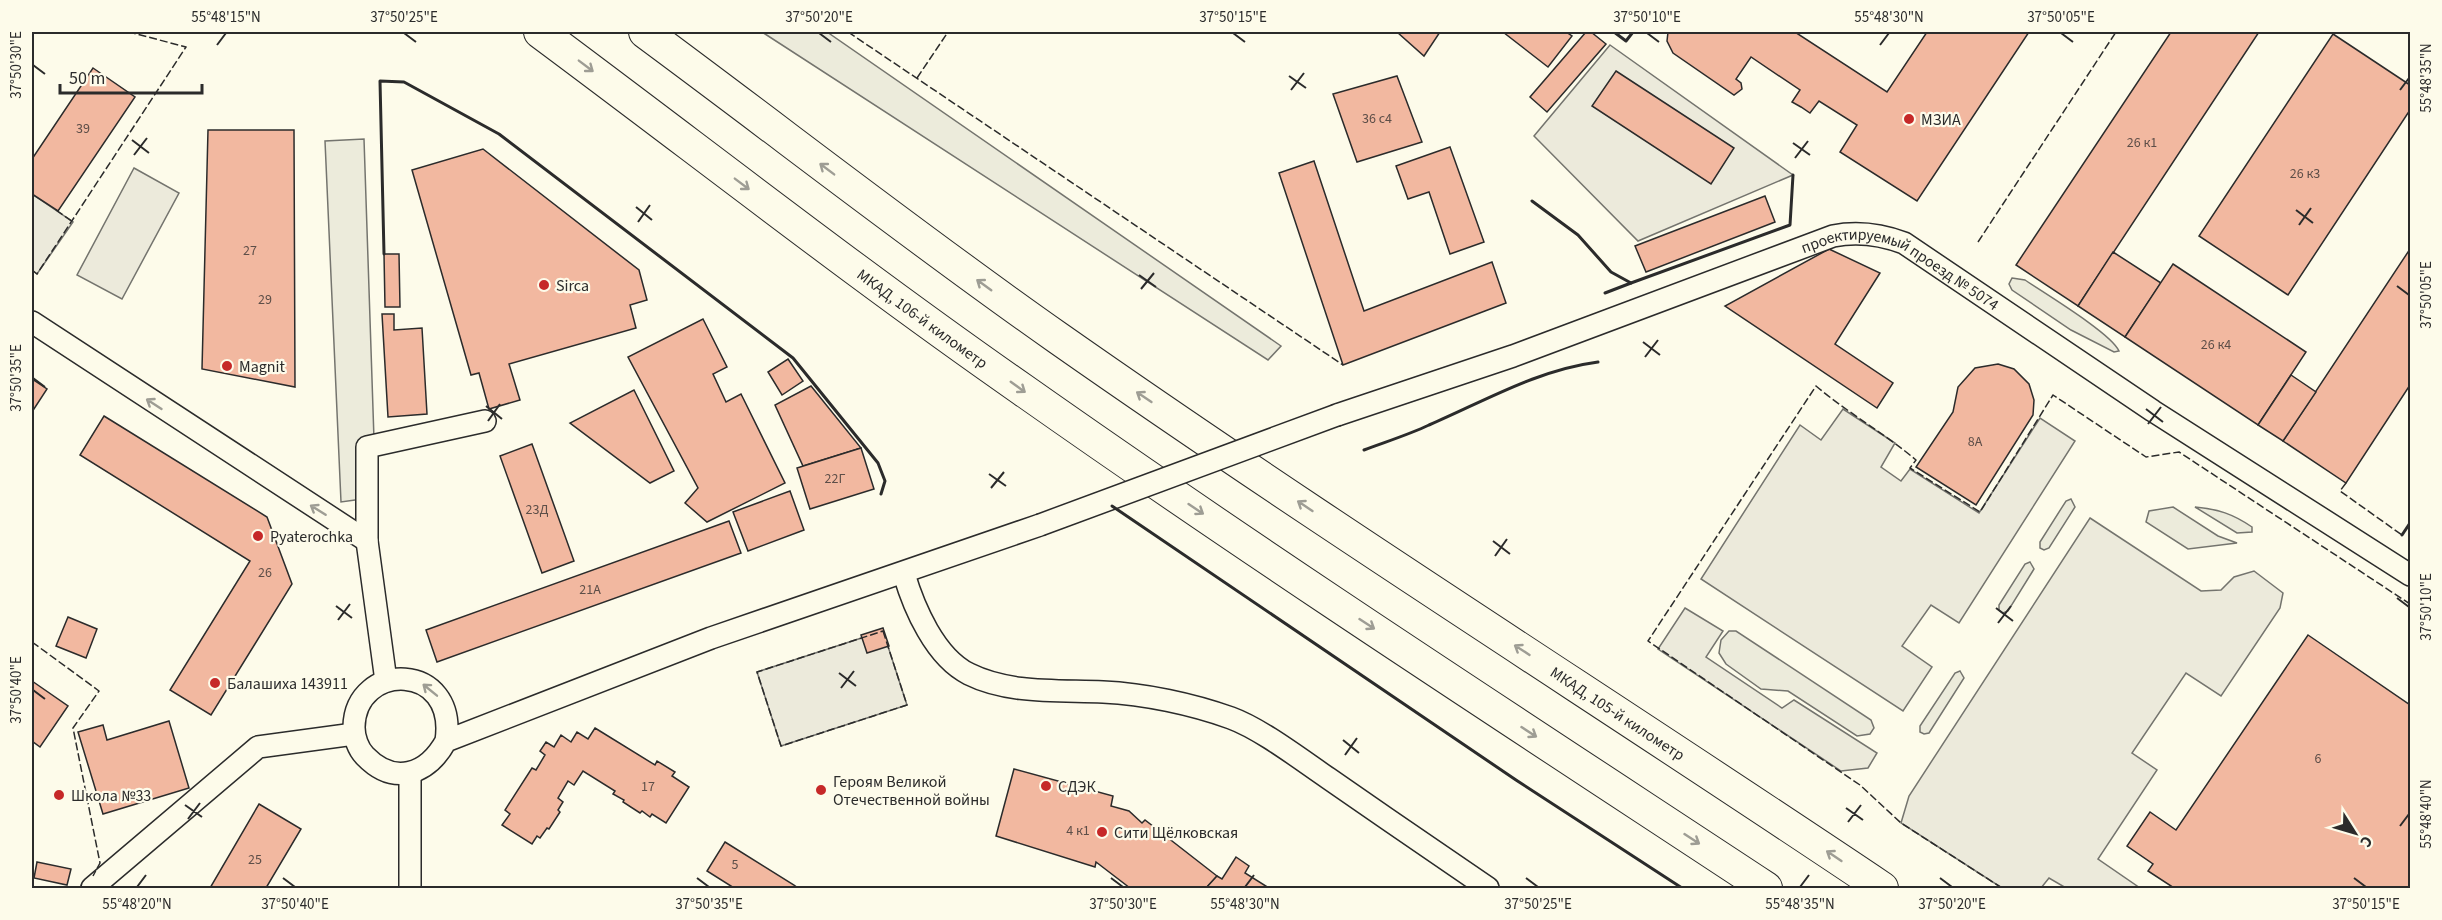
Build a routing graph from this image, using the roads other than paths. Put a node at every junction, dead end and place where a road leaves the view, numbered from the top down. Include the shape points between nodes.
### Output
1 (540, 32) edge
2 (645, 32) edge
3 (32, 322) edge
4 (484, 421) dead end
5 (367, 541) junction
6 (904, 574) junction
7 (2410, 575) edge
8 (386, 681) junction
9 (354, 734) junction
10 (446, 741) junction
11 (410, 773) junction
12 (92, 888) edge
13 (410, 888) edge
14 (1488, 888) edge
15 (1766, 888) edge
16 (1882, 888) edge

1 -> 15 highway, МКАД, 106-й километр via 1022,390 1318,592
16 -> 2 highway, МКАД, 105-й километр via 1353,539 1058,338
5 -> 3 street
4 - 5 street via 367,447
5 - 8 street
6 - 7 street, проектируемый проезд № 5074, bridge via 1848,233 1871,234 1904,243 2144,405
6 - 10 street, проектируемый проезд № 5074 via 711,638
6 - 14 street via 929,631 949,661 969,674 1051,692 1104,692 1171,702 1233,719 1292,753
8 - 9 street via 360,702 354,717
10 -> 8 street via 447,715 435,692 421,682 404,678
9 - 11 street via 361,752 374,765 391,773
9 - 12 street via 258,747
10 - 11 street via 426,767
11 - 13 street

